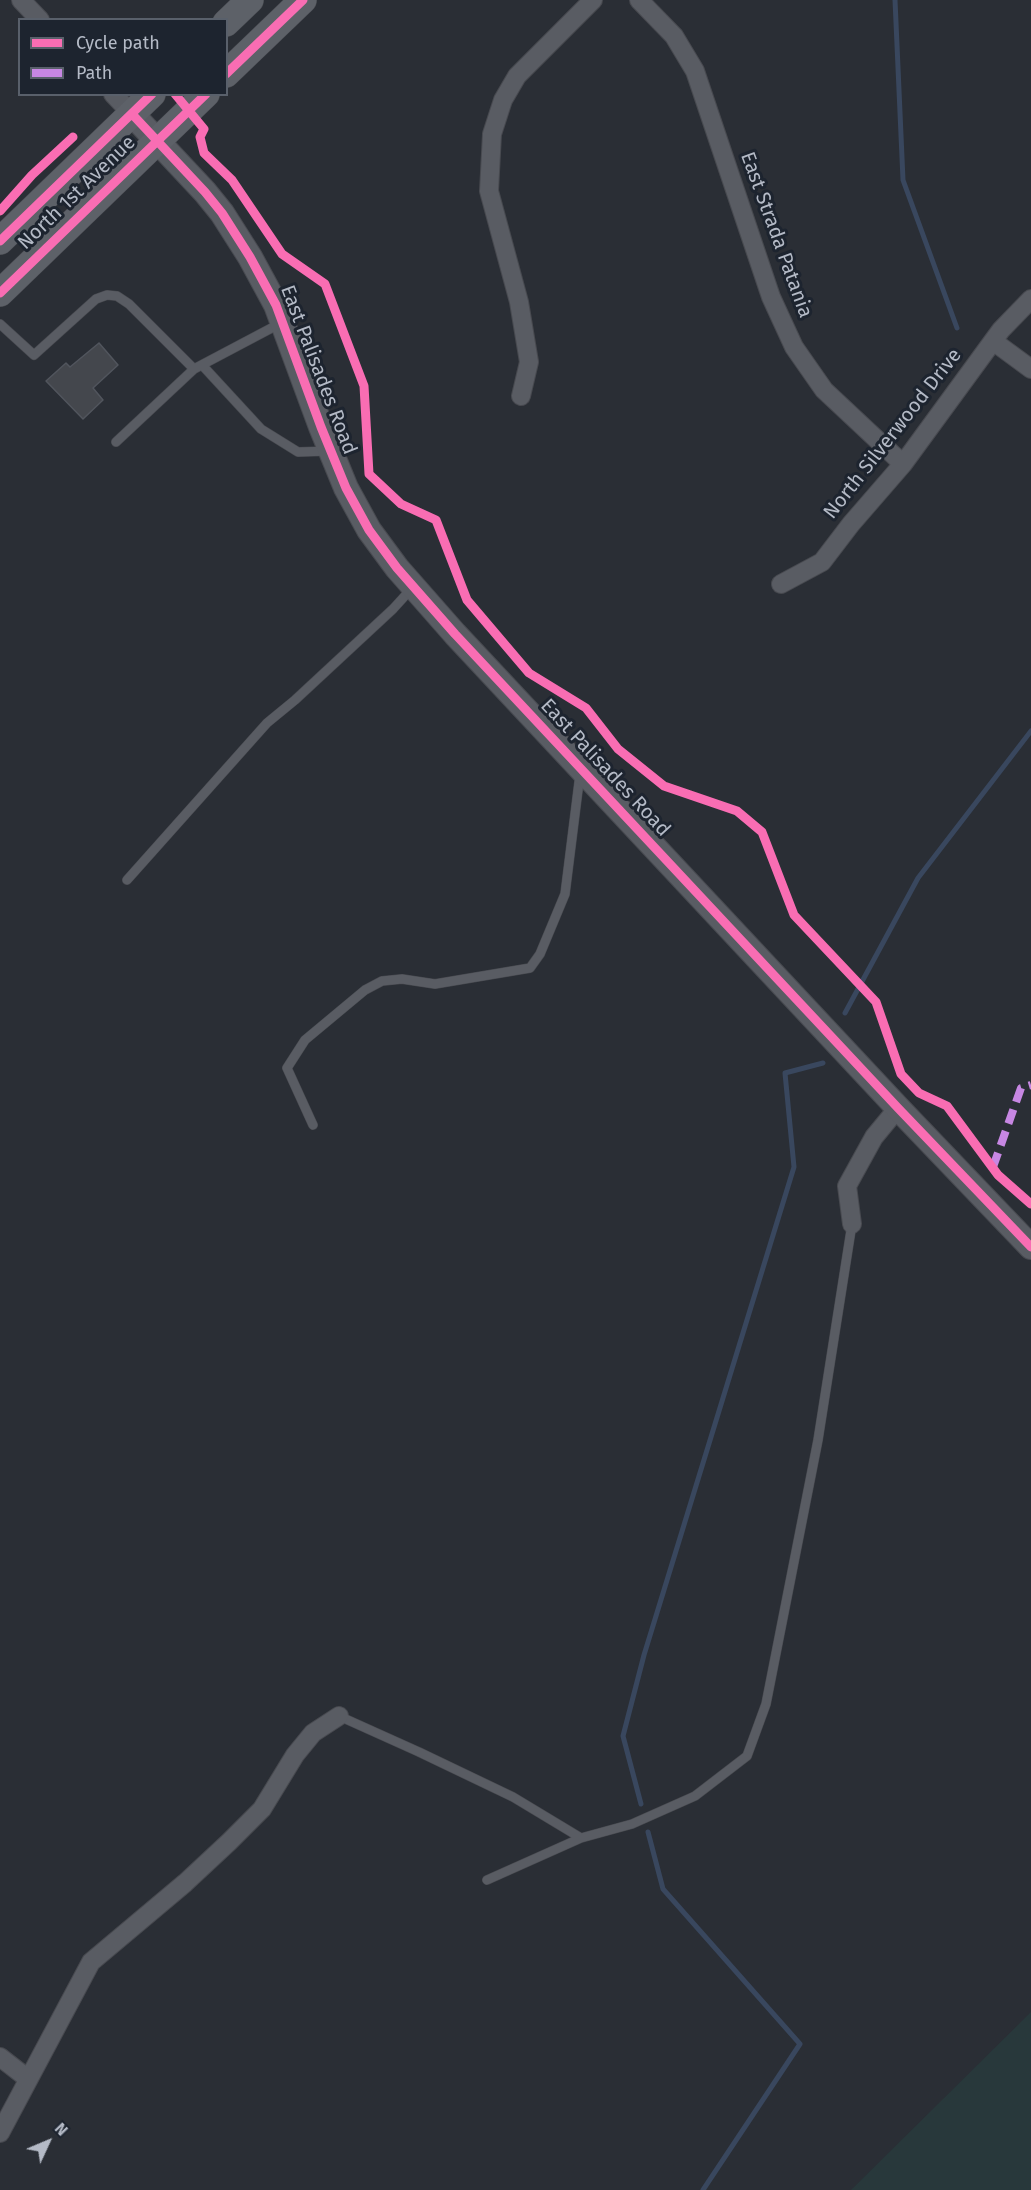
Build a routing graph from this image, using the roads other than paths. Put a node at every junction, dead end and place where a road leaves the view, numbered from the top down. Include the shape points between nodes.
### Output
1 (21, 0) edge
2 (250, 0) edge
3 (303, 0) edge
4 (593, 0) edge
5 (639, 0) edge
6 (38, 18) edge
7 (228, 21) edge
8 (228, 72) edge
9 (115, 96) edge
10 (150, 96) edge
11 (204, 96) edge
12 (132, 114) junction
13 (158, 141) junction
14 (0, 241) edge
15 (0, 293) edge
16 (1031, 299) edge
17 (283, 322) junction
18 (0, 324) edge
19 (993, 341) junction
20 (198, 367) junction
21 (1031, 369) edge
22 (521, 396) dead end
23 (116, 442) dead end
24 (330, 452) junction
25 (903, 464) junction
26 (781, 584) dead end
27 (413, 587) junction
28 (581, 768) junction
29 (127, 880) dead end
30 (898, 1108) junction
31 (313, 1125) dead end
32 (852, 1224) joint
33 (1031, 1246) edge
34 (339, 1716) joint
35 (581, 1838) junction
36 (487, 1880) dead end
37 (0, 2057) edge
38 (27, 2078) junction
39 (0, 2133) edge

1 - 6 street
2 - 7 main road
3 - 8 main road
4 - 22 street via 517,76 503,100 492,134 489,191 519,303 529,363
5 - 25 street, East Strada Patania via 674,36 695,71 771,297 794,346 824,390
9 - 12 street
10 - 12 main road, North 1st Avenue
11 - 13 main road, North 1st Avenue
12 - 13 street, East Palisades Road
12 - 14 main road, North 1st Avenue
13 - 15 main road, North 1st Avenue
13 - 17 street, East Palisades Road via 222,213 264,280
16 - 19 street, North Silverwood Drive
17 - 20 lane
17 - 24 street, East Palisades Road
18 - 20 lane via 34,355 96,299 117,296
19 - 21 street
19 - 25 street, North Silverwood Drive
20 - 23 lane
20 - 24 lane via 261,429 298,452
24 - 27 street, East Palisades Road via 369,530
25 - 26 street, North Silverwood Drive via 822,562
27 - 28 street, East Palisades Road
27 - 29 lane via 267,723
28 - 30 street, East Palisades Road
28 - 31 lane via 565,894 540,954 530,968 435,984 402,978 382,981 365,990 305,1040 287,1068
30 - 32 street via 874,1137 847,1186
30 - 33 street, East Palisades Road
32 - 35 lane via 816,1452 766,1704 747,1756 695,1796 632,1824
34 - 35 lane via 513,1797
34 - 38 street via 313,1733 262,1809 229,1842 91,1962
35 - 36 lane
37 - 38 street
38 - 39 street

